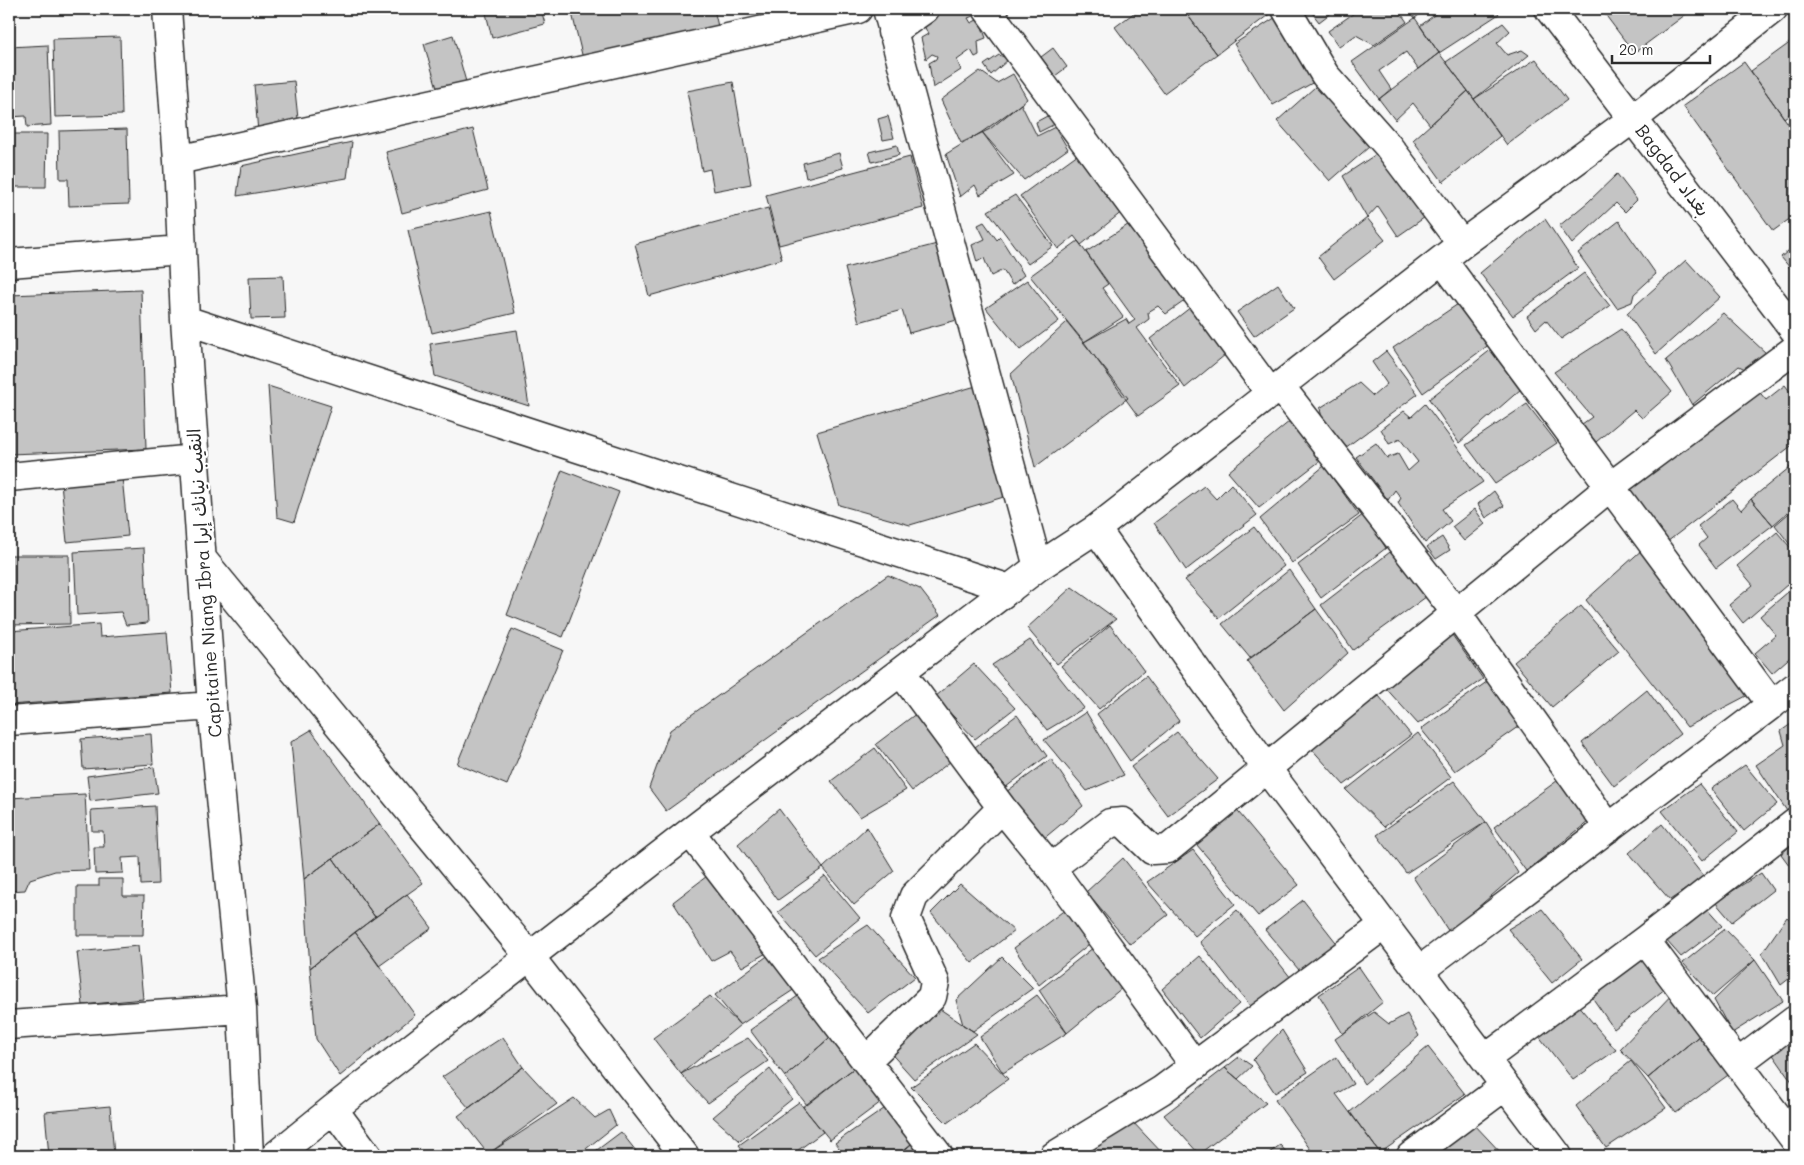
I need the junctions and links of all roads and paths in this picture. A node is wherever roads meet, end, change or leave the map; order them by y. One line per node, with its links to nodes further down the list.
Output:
1 (168, 9): 10 (street, Capitaine Niang Ibra النقيب نيانك إبرا)
2 (858, 9): 10 (street)
3 (925, 9): 8 (street)
4 (987, 9): 17 (street)
5 (1286, 9): 12 (street)
6 (1549, 9): 9 (street, Bagdad بغداد)
7 (1773, 9): 9 (street)
8 (889, 20): 23 (street)
9 (1634, 118): 12 (street); 15 (street, Bagdad بغداد)
10 (178, 160): 11 (street, Capitaine Niang Ibra النقيب نيانك إبرا)
11 (182, 250): 13 (street); 14 (street, Capitaine Niang Ibra النقيب نيانك إبرا)
12 (1453, 252): 17 (street); 20 (street)
13 (9, 263)
14 (184, 320): 18 (street, Capitaine Niang Ibra النقيب نيانك إبرا); 24 (street)
15 (1795, 331)
16 (1795, 349): 20 (street)
17 (1276, 390): 21 (street); 25 (street)
18 (194, 459): 19 (street); 22 (street, Capitaine Niang Ibra النقيب نيانك إبرا)
19 (9, 477)
20 (1611, 486): 25 (street); 28 (street)
21 (1096, 529): 23 (street); 31 (street)
22 (203, 560): 29 (street, Capitaine Niang Ibra النقيب نيانك إبرا); 39 (street)
23 (1038, 567): 24 (street)
24 (1010, 589): 26 (street)
25 (1457, 614): 31 (street); 34 (street)
26 (901, 672): 32 (street); 35 (street)
27 (1795, 687): 28 (street)
28 (1772, 705): 34 (street)
29 (212, 706): 30 (street); 41 (street, Capitaine Niang Ibra النقيب نيانك إبرا)
30 (9, 721)
31 (1267, 768): 36 (street); 37 (street)
32 (1002, 808): 36 (street); 45 (street)
33 (1795, 823): 38 (street)
34 (1609, 828): 40 (street)
35 (690, 832): 39 (street); 45 (street)
36 (1051, 868): 47 (street)
37 (1384, 925): 40 (street); 47 (street)
38 (1645, 940): 44 (street); 46 (street)
39 (530, 957): 49 (street); 54 (street)
40 (1418, 971): 44 (street)
41 (242, 1009): 43 (street); 51 (street, Capitaine Niang Ibra النقيب نيانك إبرا)
42 (1795, 1020): 46 (street)
43 (9, 1026)
44 (1485, 1059): 48 (street)
45 (866, 1061): 55 (street)
46 (1738, 1063): 50 (street)
47 (1195, 1066): 56 (street)
48 (1505, 1086): 57 (street); 58 (street)
49 (333, 1108): 52 (street); 53 (street)
50 (1795, 1140)
51 (250, 1156)
52 (275, 1156)
53 (368, 1156)
54 (685, 1156)
55 (939, 1156)
56 (1054, 1156)
57 (1411, 1156)
58 (1558, 1156)

